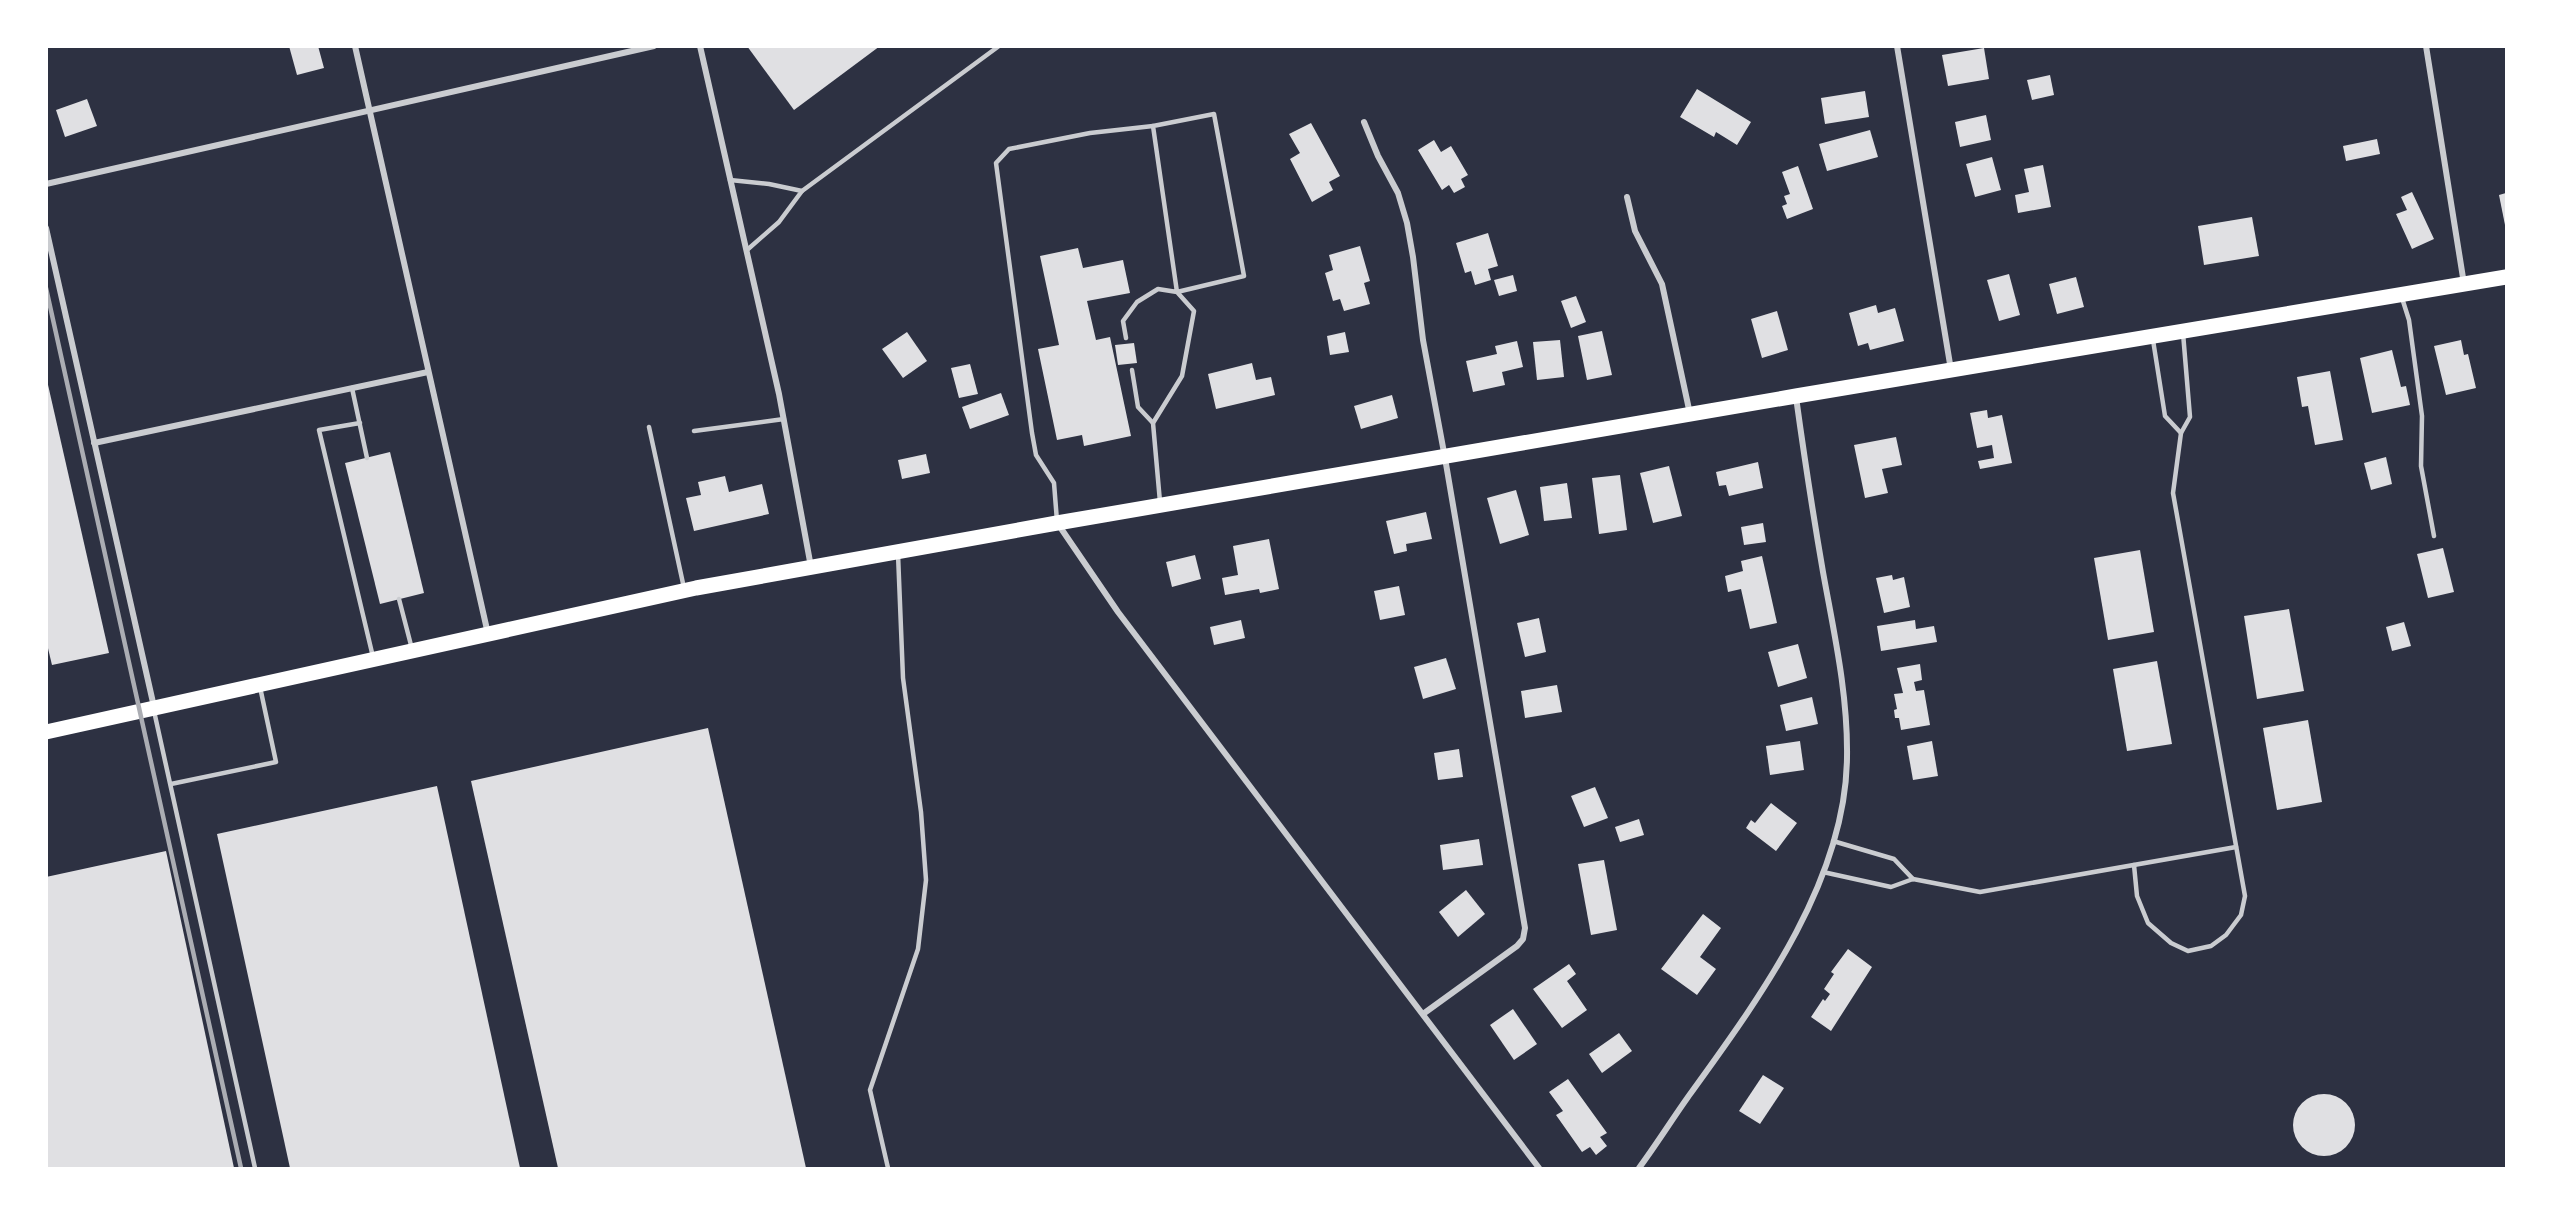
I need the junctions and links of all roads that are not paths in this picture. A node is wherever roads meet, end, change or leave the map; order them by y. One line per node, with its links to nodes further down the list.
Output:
1 (355, 46): 7 (street)
2 (654, 46): 7 (street)
3 (700, 46): 10 (street)
4 (999, 46): 12 (lane)
5 (1897, 46): 24 (street)
6 (2426, 46): 17 (street)
7 (369, 110): 11 (street); 25 (street)
8 (1364, 122): 37 (street)
9 (1153, 126): 18 (lane); 18 (lane); 39 (lane)
10 (730, 180): 12 (lane); 15 (street)
11 (46, 184)
12 (802, 191): 15 (lane)
13 (1627, 197): 28 (street)
14 (46, 228): 35 (street)
15 (747, 250): 29 (street)
16 (2506, 277): 17 (main road)
17 (2464, 285): 19 (main road)
18 (1177, 292): 22 (lane); 31 (lane)
19 (2401, 295): 20 (main road); 40 (lane)
20 (2183, 332): 21 (main road); 34 (lane)
21 (2153, 337): 24 (main road); 34 (lane)
22 (1126, 338)
23 (1132, 370): 31 (lane)
24 (1951, 370): 27 (main road)
25 (429, 372): 26 (street); 45 (street)
26 (352, 388): 30 (lane); 35 (street)
27 (1796, 396): 28 (main road); 52 (street)
28 (1690, 415): 37 (main road)
29 (784, 419): 33 (lane); 42 (street)
30 (360, 423): 36 (lane); 47 (lane)
31 (1153, 423): 38 (lane)
32 (649, 427): 43 (lane)
33 (693, 431)
34 (2181, 433): 53 (lane)
35 (94, 443): 49 (street)
36 (368, 458)
37 (1445, 458): 38 (main road); 57 (street)
38 (1160, 506): 39 (main road)
39 (1058, 523): 41 (main road); 57 (street)
40 (2434, 536)
41 (898, 551): 42 (main road); 59 (lane)
42 (811, 567): 43 (main road)
43 (685, 591): 45 (main road)
44 (399, 599): 46 (lane)
45 (488, 634): 46 (main road)
46 (412, 651): 47 (main road)
47 (374, 659): 48 (main road)
48 (260, 685): 49 (main road); 51 (lane)
49 (154, 708): 50 (main road); 51 (lane)
50 (46, 732)
51 (171, 784): 58 (lane)
52 (1833, 841): 55 (street); 56 (lane)
53 (2236, 847): 54 (lane); 54 (lane)
54 (2134, 865): 56 (lane)
55 (1823, 872): 56 (lane); 61 (street)
56 (1913, 879)
57 (1423, 1014): 60 (street)
58 (255, 1168)
59 (888, 1168)
60 (1539, 1168)
61 (1639, 1168)

